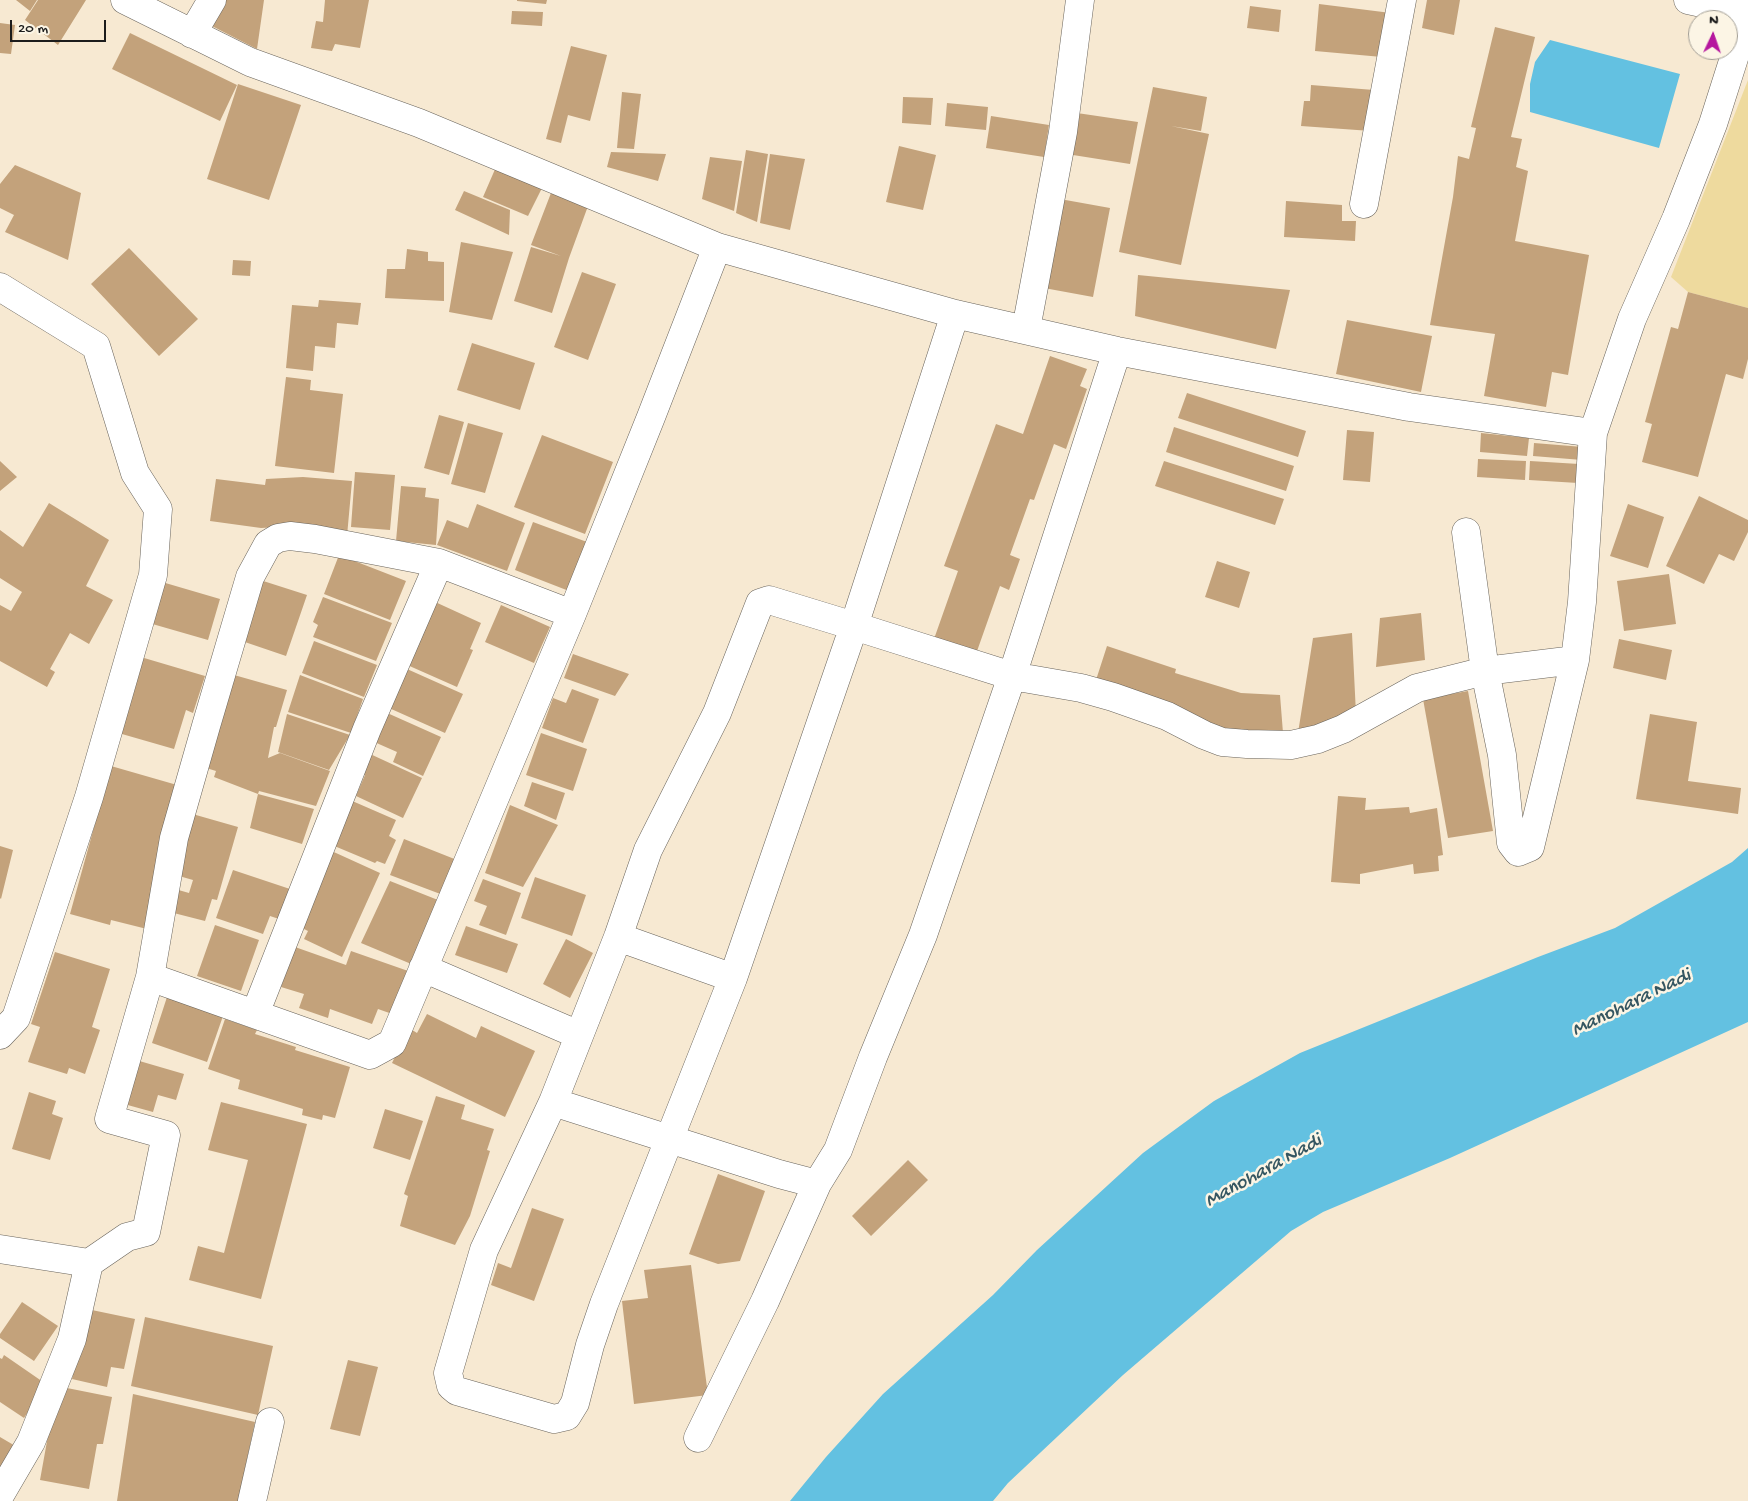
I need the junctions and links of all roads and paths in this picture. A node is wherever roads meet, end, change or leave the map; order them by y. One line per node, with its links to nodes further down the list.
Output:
1 (125, 0): 7 (street)
2 (212, 0): 7 (street)
3 (1080, 0): 12 (street)
4 (1402, 0): 8 (street)
5 (1688, 0): 6 (street)
6 (1748, 14): 14 (street)
7 (192, 34): 9 (street)
8 (1364, 204)
9 (716, 247): 11 (street); 17 (street)
10 (0, 287): 27 (street)
11 (955, 314): 12 (street); 18 (street)
12 (1026, 329): 13 (street)
13 (1117, 351): 14 (street); 21 (street)
14 (1592, 433): 19 (street)
15 (1466, 532): 20 (street)
16 (439, 564): 17 (street); 24 (street); 26 (street)
17 (572, 614): 23 (street)
18 (854, 626): 21 (street); 22 (street); 25 (street)
19 (1575, 660): 20 (street); 20 (street)
20 (1484, 671): 21 (street)
21 (1012, 676): 31 (street)
22 (618, 937): 25 (street); 28 (street)
23 (423, 968): 26 (street); 28 (street)
24 (150, 977): 26 (street); 33 (street)
25 (733, 978): 30 (street)
26 (254, 1014)
27 (0, 1035)
28 (579, 1035): 29 (street)
29 (553, 1102): 30 (street); 30 (street)
30 (670, 1140): 31 (street)
31 (817, 1184): 35 (street)
32 (0, 1249): 33 (street)
33 (89, 1263): 36 (street)
34 (270, 1422): 37 (street)
35 (698, 1438)
36 (0, 1495)
37 (252, 1501)

